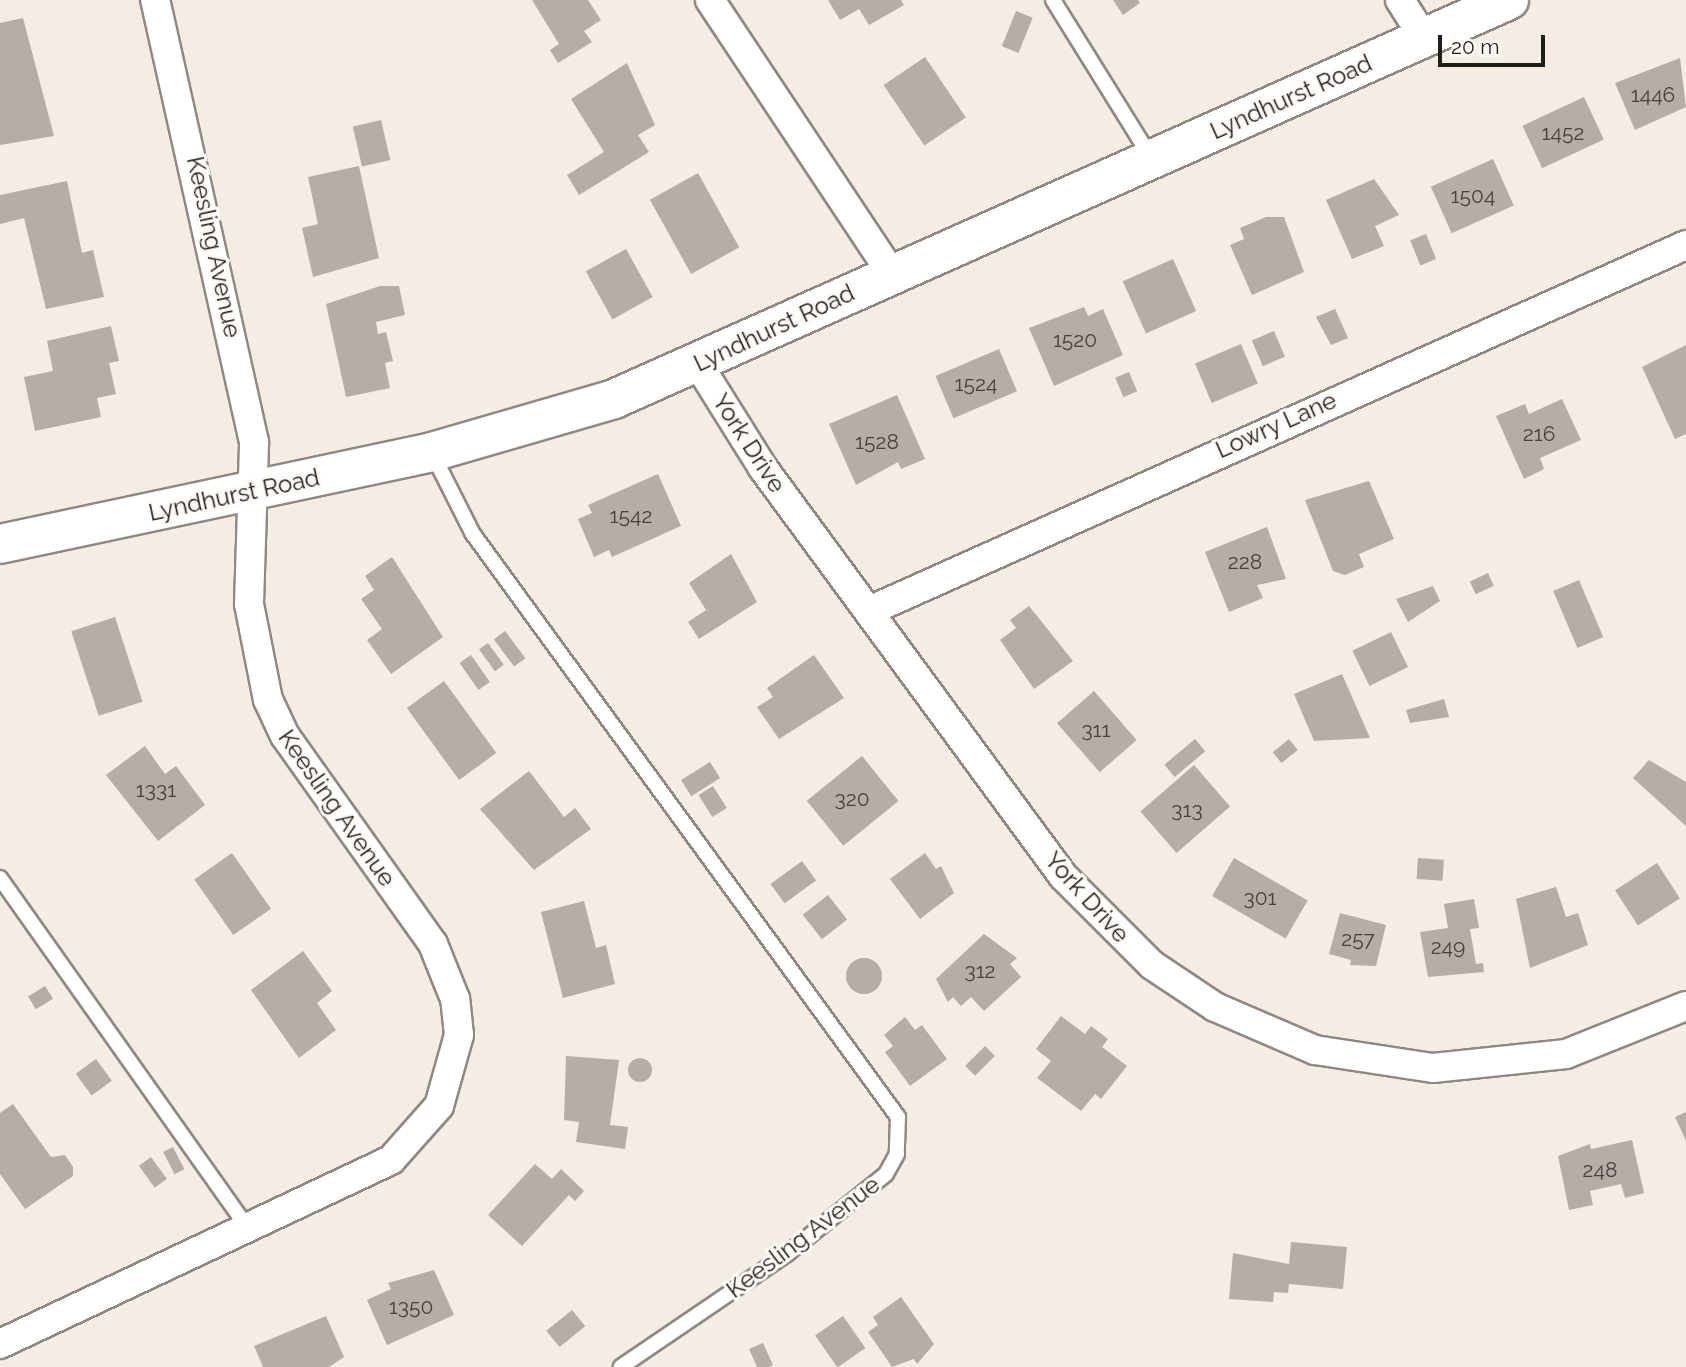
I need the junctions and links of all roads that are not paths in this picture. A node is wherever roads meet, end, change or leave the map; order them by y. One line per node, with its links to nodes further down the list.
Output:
1 (155, 0): 12 (street, Keesling Avenue)
2 (710, 0): 9 (street)
3 (1053, 0): 7 (lane)
4 (1400, 0): 6 (street)
5 (1509, 0): 6 (main road, Lyndhurst Road)
6 (1424, 38): 7 (main road, Lyndhurst Road)
7 (1152, 159): 9 (main road, Lyndhurst Road)
8 (1686, 245): 14 (street, Lowry Lane)
9 (892, 274): 10 (main road, Lyndhurst Road)
10 (698, 364): 11 (main road, Lyndhurst Road); 14 (street, York Drive)
11 (432, 452): 12 (main road, Lyndhurst Road); 19 (lane, Keesling Avenue)
12 (250, 491): 13 (main road, Lyndhurst Road); 17 (street, Keesling Avenue)
13 (0, 544)
14 (869, 611): 16 (street, York Drive)
15 (0, 878): 17 (lane)
16 (1686, 1006)
17 (249, 1230): 18 (street, Keesling Avenue)
18 (0, 1344)
19 (621, 1367)

